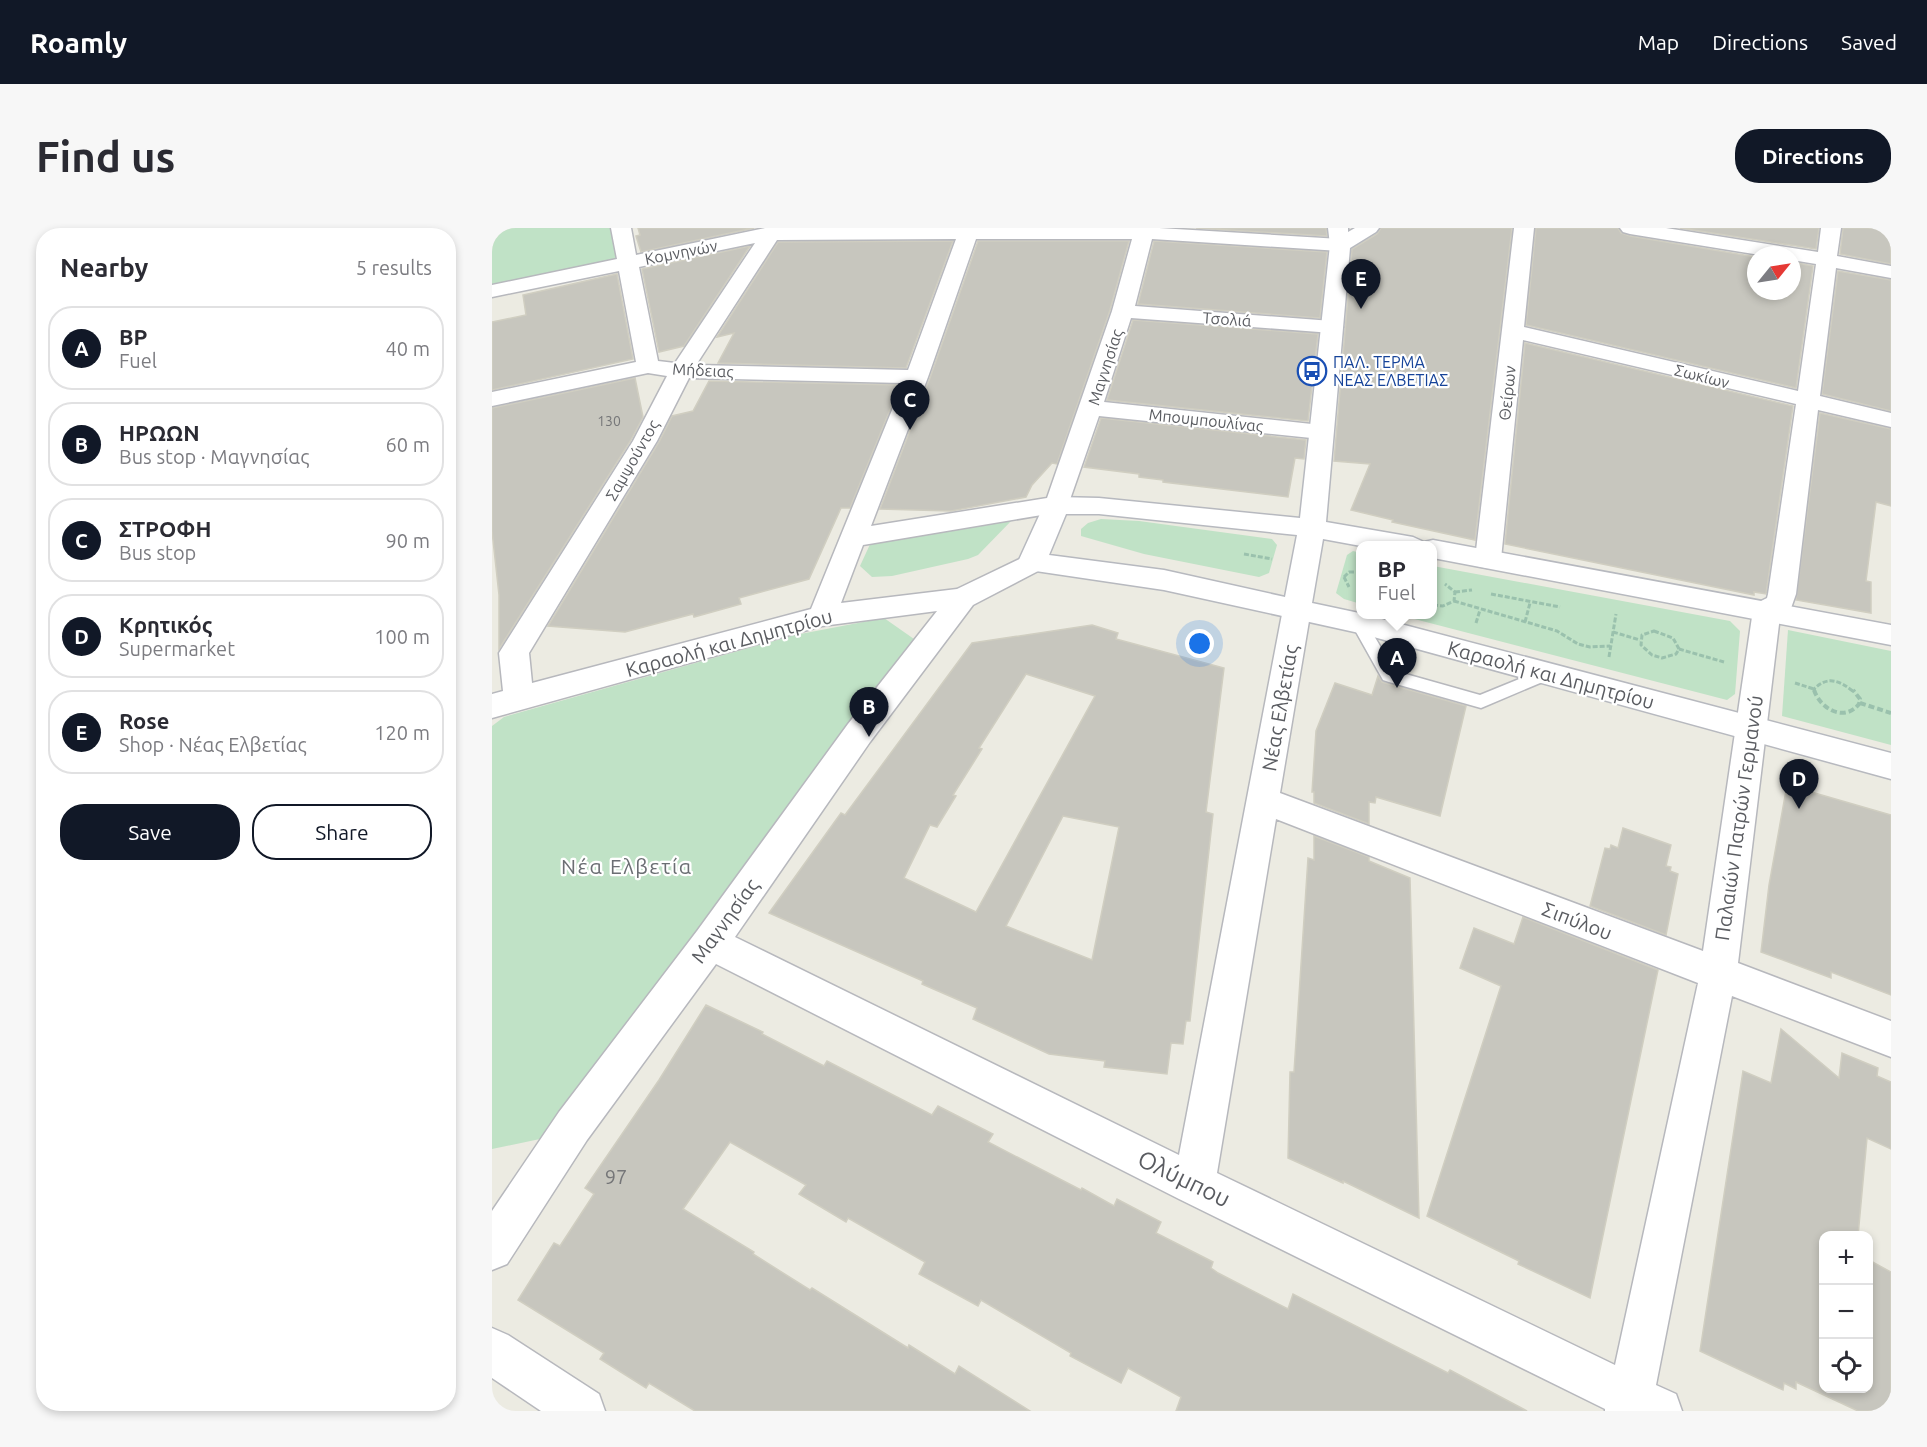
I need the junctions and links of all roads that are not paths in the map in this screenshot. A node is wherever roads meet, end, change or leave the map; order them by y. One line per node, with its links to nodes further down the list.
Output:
1 (621, 228): 11 (street)
2 (1369, 228): 9 (street)
3 (1524, 228): 16 (street, Θείρων)
4 (1630, 228): 10 (street)
5 (1831, 228): 10 (street, Παλαιών Πατρών Γερμανού)
6 (772, 230): 8 (street, Κομνηνών); 11 (street, Κομνηνών); 18 (street, Σαμψούντος)
7 (1145, 231): 8 (street, Κομνηνών); 9 (street, Κομνηνών); 14 (street, Μαγνησίας)
8 (969, 232): 19 (street)
9 (1339, 237): 15 (street, Νέας Ελβετίας)
10 (1828, 260): 12 (street); 21 (street, Παλαιών Πατρών Γερμανού)
11 (628, 262): 13 (street, Κομνηνών); 17 (street)
12 (1891, 272)
13 (492, 291)
14 (1123, 311): 15 (street, Τσολιά); 22 (street, Μαγνησίας)
15 (1332, 327): 24 (street, Νέας Ελβετίας)
16 (1514, 331): 21 (street, Σωκίων); 30 (street, Θείρων)
17 (648, 366): 18 (street, Μήδειας); 20 (street, Μήδειας)
18 (681, 371): 19 (street, Μήδειας); 39 (street, Σαμψούντος)
19 (917, 377): 27 (street)
20 (492, 399)
21 (1808, 402): 23 (street, Σωκίων); 34 (street, Παλαιών Πατρών Γερμανού)
22 (1092, 408): 24 (street, Μπουμπουλίνας); 25 (street, Μαγνησίας)
23 (1891, 420)
24 (1321, 432): 26 (street, Νέας Ελβετίας)
25 (1057, 505): 26 (street); 27 (street); 31 (street)
26 (1312, 528): 28 (street); 33 (street, Νέας Ελβετίας)
27 (853, 538): 35 (street)
28 (1385, 541)
29 (1437, 550): 30 (street)
30 (1488, 559): 34 (street)
31 (1032, 562): 32 (street, Καραολή και Δημητρίου); 33 (street, Καραολή και Δημητρίου)
32 (963, 598): 35 (street, Καραολή και Δημητρίου); 43 (street, Μαγνησίας)
33 (1297, 609): 36 (street, Καραολή και Δημητρίου); 42 (street, Νέας Ελβετίας)
34 (1767, 610): 37 (street); 40 (street, Παλαιών Πατρών Γερμανού)
35 (822, 616): 39 (street, Καραολή και Δημητρίου)
36 (1359, 623): 38 (street, Καραολή και Δημητρίου); 38 (lane)
37 (1891, 635)
38 (1546, 675): 40 (street, Καραολή και Δημητρίου)
39 (506, 703)
40 (1751, 729): 41 (street, Καραολή και Δημητρίου); 44 (street, Παλαιών Πατρών Γερμανού)
41 (1891, 766)
42 (1263, 800): 44 (street, Σιπύλου); 46 (street, Νέας Ελβετίας)
43 (710, 943): 46 (street, Ολύμπου); 47 (street, Μαγνησίας)
44 (1718, 975): 45 (street, Σιπύλου); 49 (street, Παλαιών Πατρών Γερμανού)
45 (1891, 1039)
46 (1194, 1184): 49 (street, Ολύμπου)
47 (492, 1249)
48 (492, 1351): 50 (street)
49 (1639, 1406)
50 (582, 1411)

